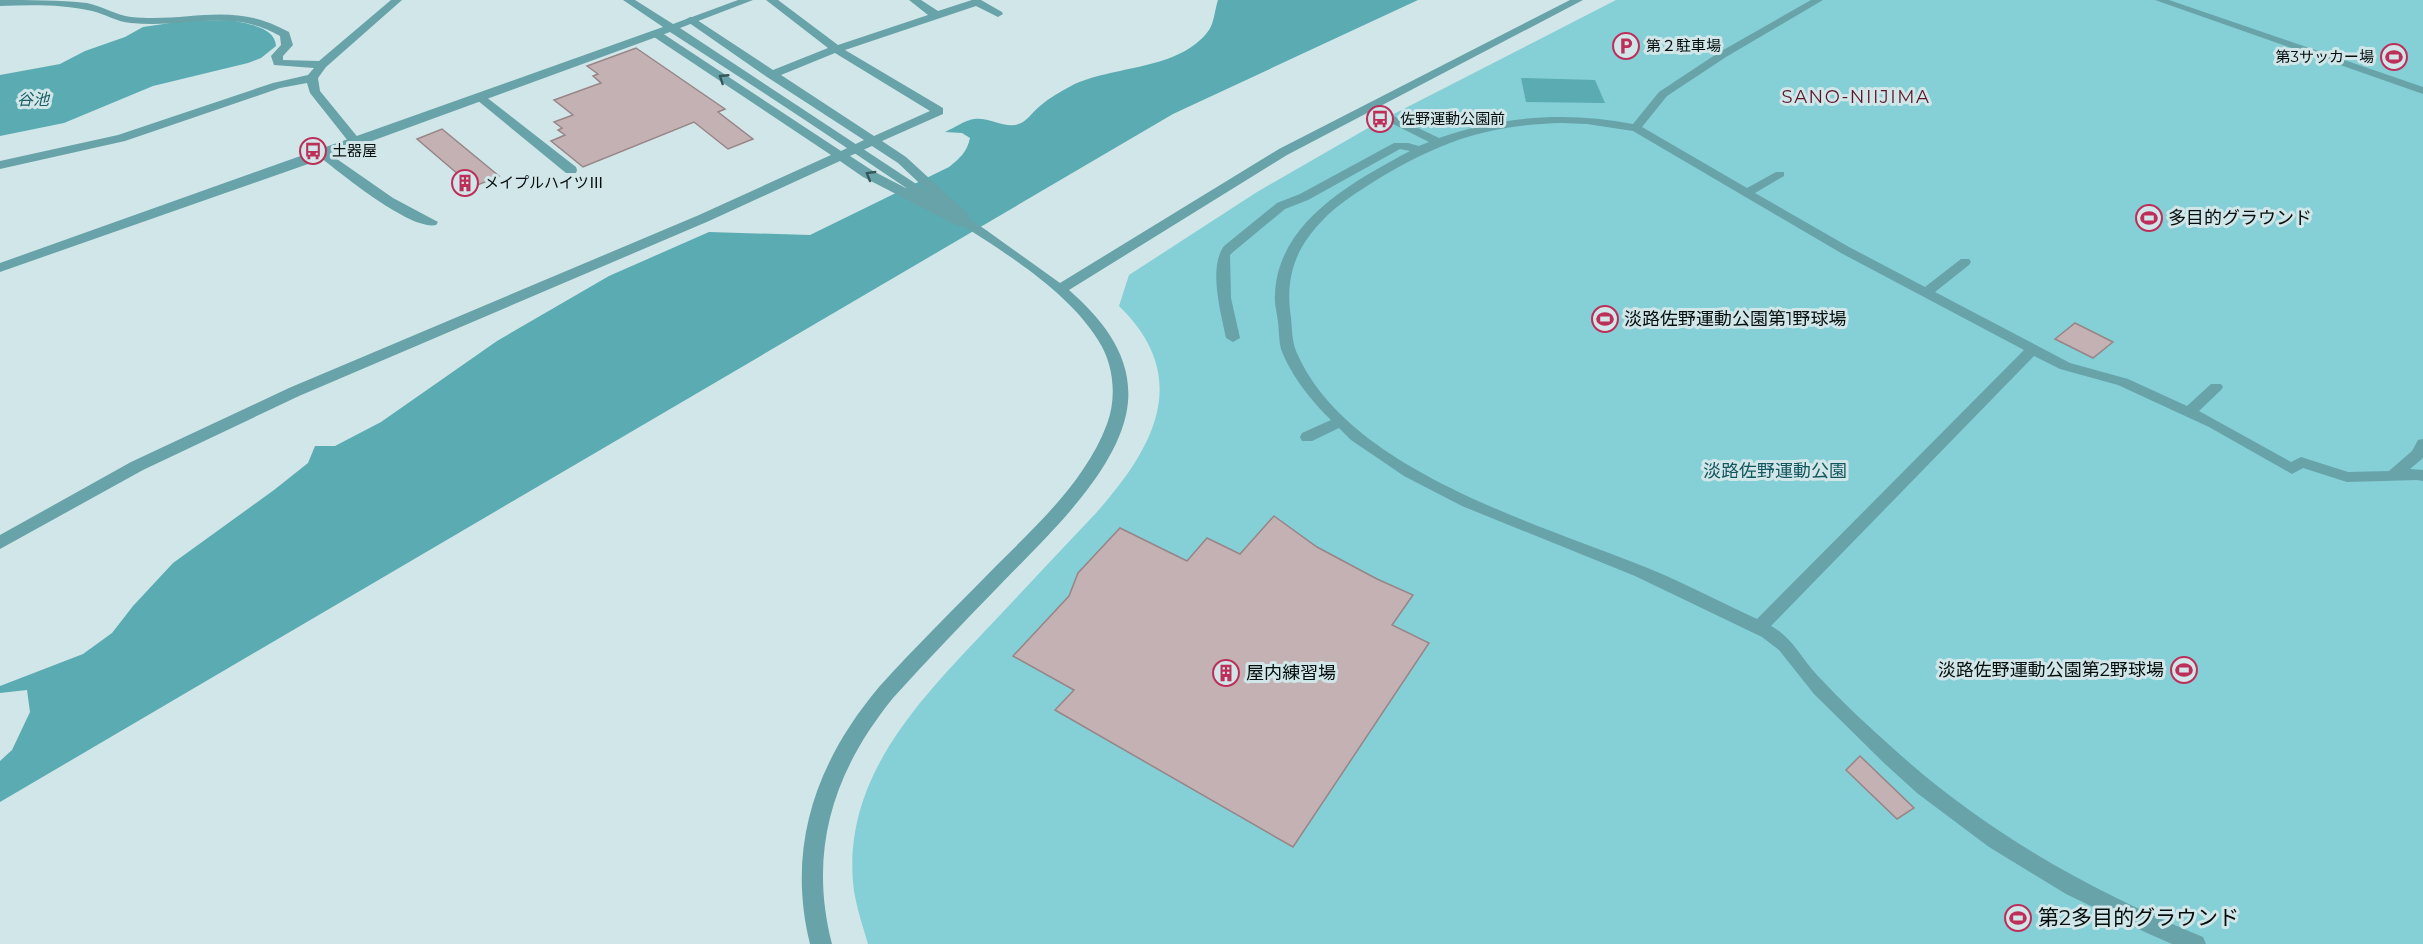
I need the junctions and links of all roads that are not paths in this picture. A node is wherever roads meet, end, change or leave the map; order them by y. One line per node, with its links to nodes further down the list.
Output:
1 (108, 0): 12 (street)
2 (397, 0): 18 (street)
3 (628, 0): 34 (street)
4 (748, 0): 15 (street)
5 (771, 0): 17 (street)
6 (914, 0): 14 (street)
7 (1578, 0): 37 (street)
8 (1818, 0): 24 (street)
9 (2160, 0): 21 (street)
10 (977, 1): 13 (street); 14 (street)
11 (0, 3): 12 (street)
12 (101, 10): 18 (street)
13 (998, 14)
14 (936, 15): 17 (street)
15 (690, 20): 16 (street); 19 (street)
16 (655, 33): 22 (street); 34 (street, one-way to 16)
17 (836, 48): 19 (street); 48 (street)
18 (322, 65): 20 (street)
19 (771, 75): 34 (street)
20 (312, 78): 25 (street); 29 (street)
21 (2423, 91)
22 (481, 97): 25 (street); 30 (street)
23 (1383, 115): 26 (street)
24 (1636, 128): 26 (street); 32 (street)
25 (356, 142): 28 (street)
26 (1437, 142): 27 (street)
27 (1421, 151): 39 (street); 43 (street)
28 (324, 154): 33 (street); 36 (street)
29 (0, 165)
30 (571, 170)
31 (1780, 174): 32 (street)
32 (1748, 192): 38 (street)
33 (431, 222)
34 (978, 231): 37 (street)
35 (1965, 262): 38 (street)
36 (0, 268)
37 (1059, 290): 50 (street)
38 (1925, 293): 40 (street)
39 (1233, 338)
40 (2033, 349): 42 (street); 49 (street)
41 (2216, 387): 42 (street)
42 (2189, 412): 46 (street)
43 (1340, 422): 44 (street); 49 (street)
44 (1307, 437)
45 (2423, 444): 46 (street)
46 (2395, 474): 47 (street)
47 (2423, 476)
48 (0, 543)
49 (1758, 628): 51 (street)
50 (821, 944)
51 (2196, 944)

